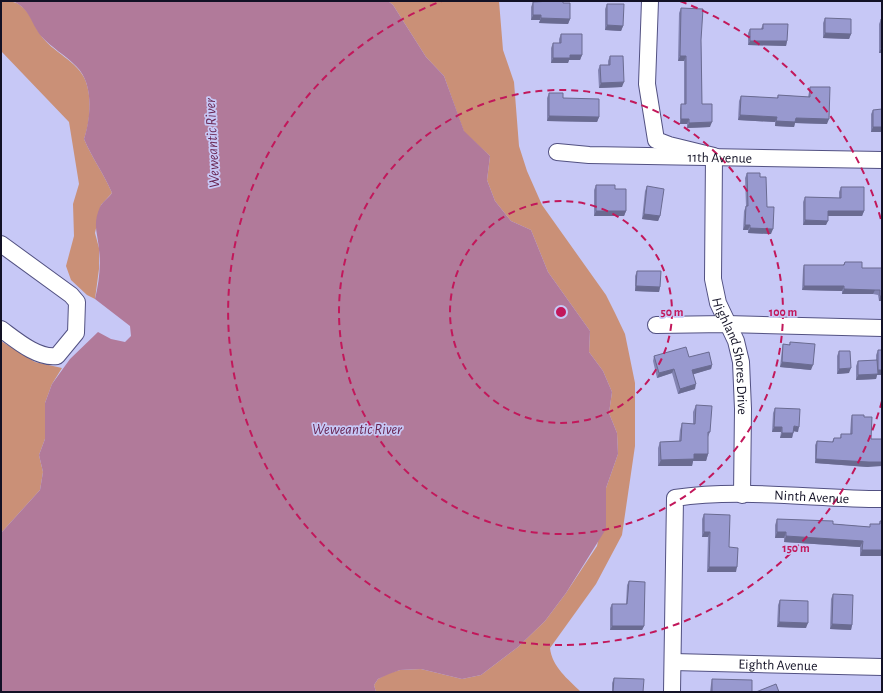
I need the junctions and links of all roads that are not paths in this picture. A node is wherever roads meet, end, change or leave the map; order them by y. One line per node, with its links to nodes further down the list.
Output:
1 (650, 1): 3 (street)
2 (557, 152): 3 (street, 11th Avenue)
3 (714, 156): 4 (street, 11th Avenue); 6 (street, Highland Shores Drive)
4 (882, 160)
5 (1, 244): 9 (street)
6 (726, 324): 7 (street); 8 (street); 10 (street, Highland Shores Drive)
7 (656, 325)
8 (882, 328)
9 (1, 329)
10 (742, 496): 11 (street, Ninth Avenue); 12 (street)
11 (882, 499)
12 (674, 662): 13 (street, Eighth Avenue); 14 (street)
13 (882, 667)
14 (672, 692)

